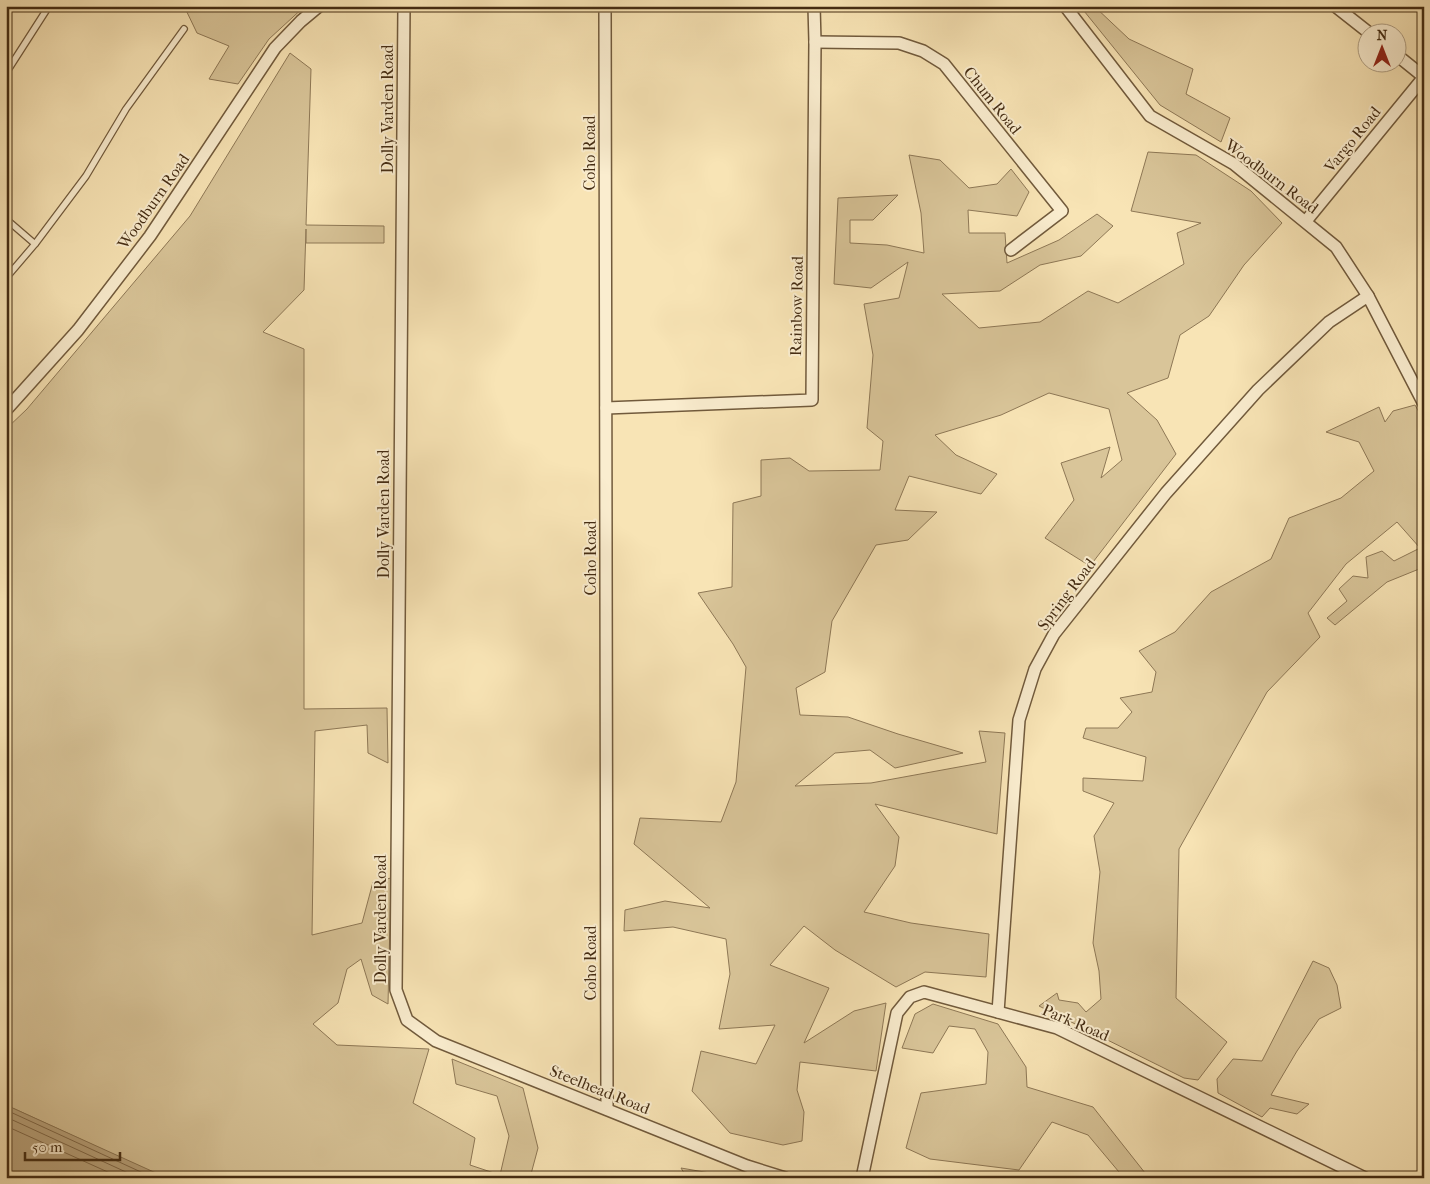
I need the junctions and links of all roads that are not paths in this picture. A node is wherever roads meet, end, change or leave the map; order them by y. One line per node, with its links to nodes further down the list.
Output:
1 (50, 6): 12 (lane)
2 (319, 6): 23 (street, Woodburn Road)
3 (404, 6): 25 (street, Dolly Varden Road)
4 (605, 6): 22 (street, Coho Road)
5 (814, 6): 10 (street, Rainbow Road)
6 (1065, 6): 15 (street, Woodburn Road)
7 (1335, 6): 8 (street)
8 (1358, 24)
9 (184, 28): 16 (lane)
10 (815, 42): 17 (street, Chum Road); 22 (street, Rainbow Road)
11 (1408, 64): 13 (street)
12 (6, 73)
13 (1424, 77): 15 (street, Vargo Road)
14 (6, 219): 16 (lane)
15 (1306, 221): 19 (street, Woodburn Road)
16 (35, 244): 18 (lane)
17 (1011, 250)
18 (6, 278)
19 (1368, 296): 20 (street, Woodburn Road); 24 (street, Spring Road)
20 (1421, 390): 21 (street, Woodburn Road)
21 (1424, 404)
22 (606, 408): 26 (street, Coho Road)
23 (6, 410)
24 (998, 1012): 28 (street, Park Road); 29 (street, Park Road)
25 (407, 1020): 26 (street, Steelhead Road)
26 (607, 1109): 27 (street, Steelhead Road)
27 (785, 1178)
28 (862, 1178)
29 (1365, 1178)

